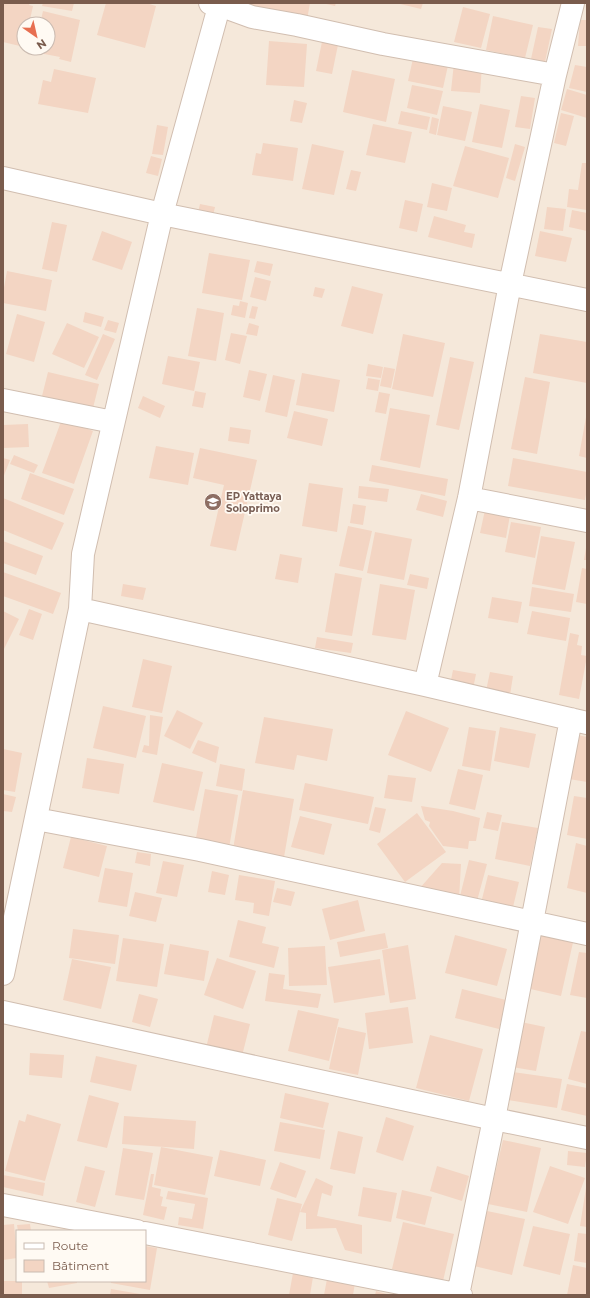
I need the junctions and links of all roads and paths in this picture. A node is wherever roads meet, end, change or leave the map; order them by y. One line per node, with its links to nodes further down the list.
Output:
1 (573, 3): 3 (street)
2 (216, 4): 3 (street); 5 (street)
3 (555, 75): 6 (street)
4 (3, 178): 5 (street)
5 (162, 214): 6 (street); 9 (street)
6 (510, 284): 7 (street); 10 (street)
7 (587, 300)
8 (3, 400): 9 (street)
9 (113, 422): 12 (street)
10 (469, 498): 11 (street); 13 (street)
11 (587, 521)
12 (80, 609): 13 (street); 15 (street)
13 (424, 685): 14 (street)
14 (579, 721): 16 (street)
15 (36, 819): 16 (street); 18 (street)
16 (532, 922): 17 (street); 20 (street)
17 (587, 934)
18 (3, 974)
19 (3, 1012): 20 (street)
20 (494, 1119): 21 (street); 25 (street)
21 (587, 1138)
22 (3, 1204): 23 (street)
23 (132, 1230)
24 (146, 1232): 25 (street)
25 (459, 1295)

